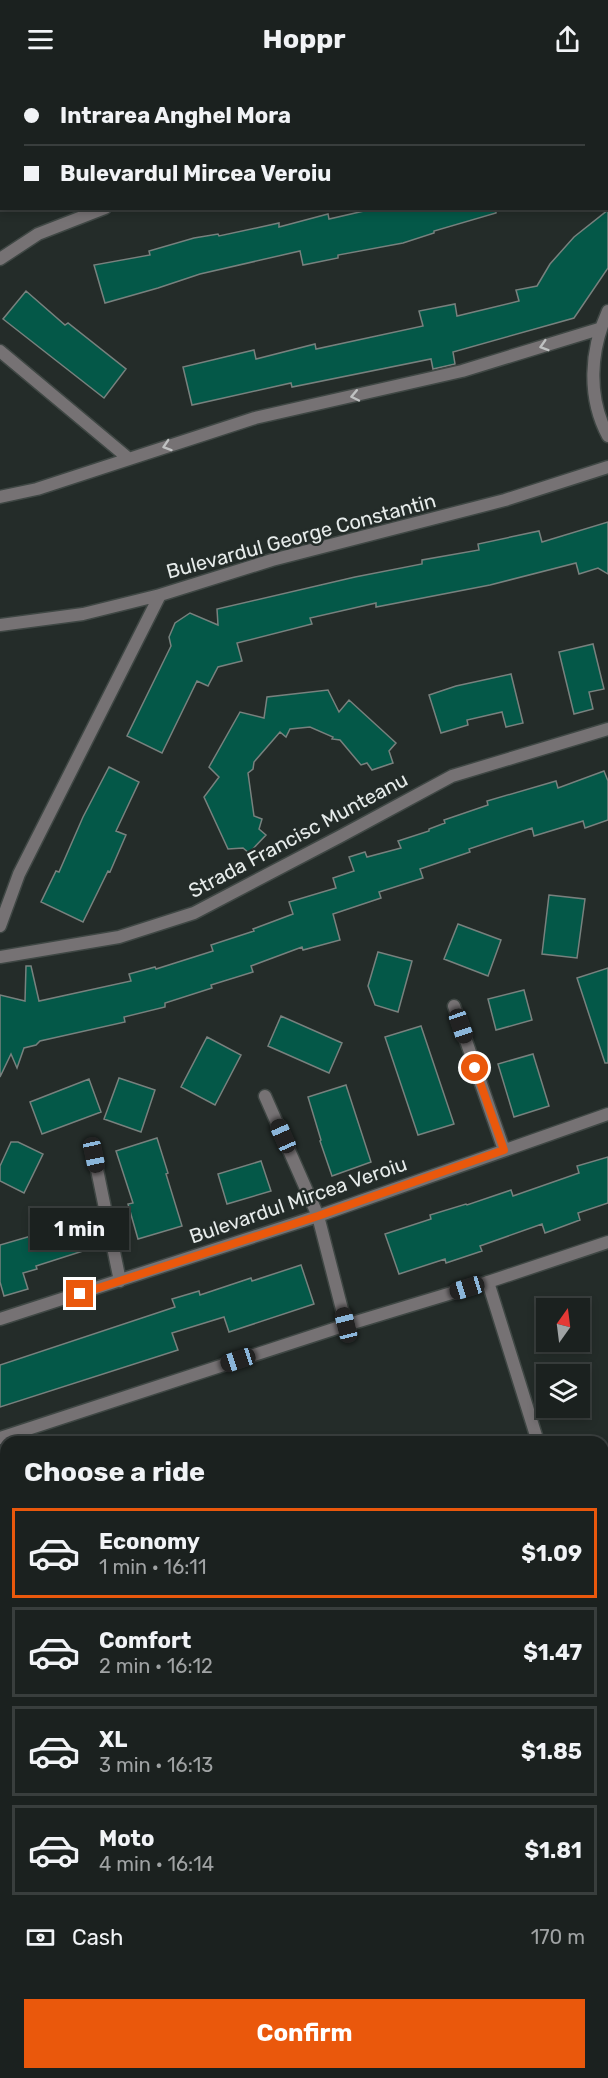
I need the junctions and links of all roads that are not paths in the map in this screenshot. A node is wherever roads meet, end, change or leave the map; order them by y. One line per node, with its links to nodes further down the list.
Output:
1 (100, 210): 2 (street)
2 (0, 259)
3 (608, 310): 4 (street)
4 (600, 329): 6 (street); 7 (street, one-way to 7)
5 (0, 351): 7 (street)
6 (608, 436)
7 (128, 458): 9 (street)
8 (608, 467): 10 (street, Bulevardul George Constantin)
9 (0, 498)
10 (160, 595): 11 (street, Bulevardul George Constantin); 13 (street)
11 (0, 625)
12 (608, 729): 14 (street, Strada Francisc Munteanu)
13 (0, 926)
14 (0, 957)
15 (454, 1006): 18 (street)
16 (265, 1096): 20 (street)
17 (608, 1114): 18 (street, Bulevardul Mircea Veroiu)
18 (504, 1150): 20 (street, Bulevardul Mircea Veroiu)
19 (94, 1155): 22 (street)
20 (318, 1216): 22 (street, Bulevardul Mircea Veroiu); 25 (street)
21 (608, 1242): 23 (street)
22 (120, 1281): 24 (street, Bulevardul Mircea Veroiu)
23 (488, 1282): 25 (street); 27 (street)
24 (0, 1319)
25 (346, 1325): 26 (street)
26 (6, 1436)
27 (536, 1436)

